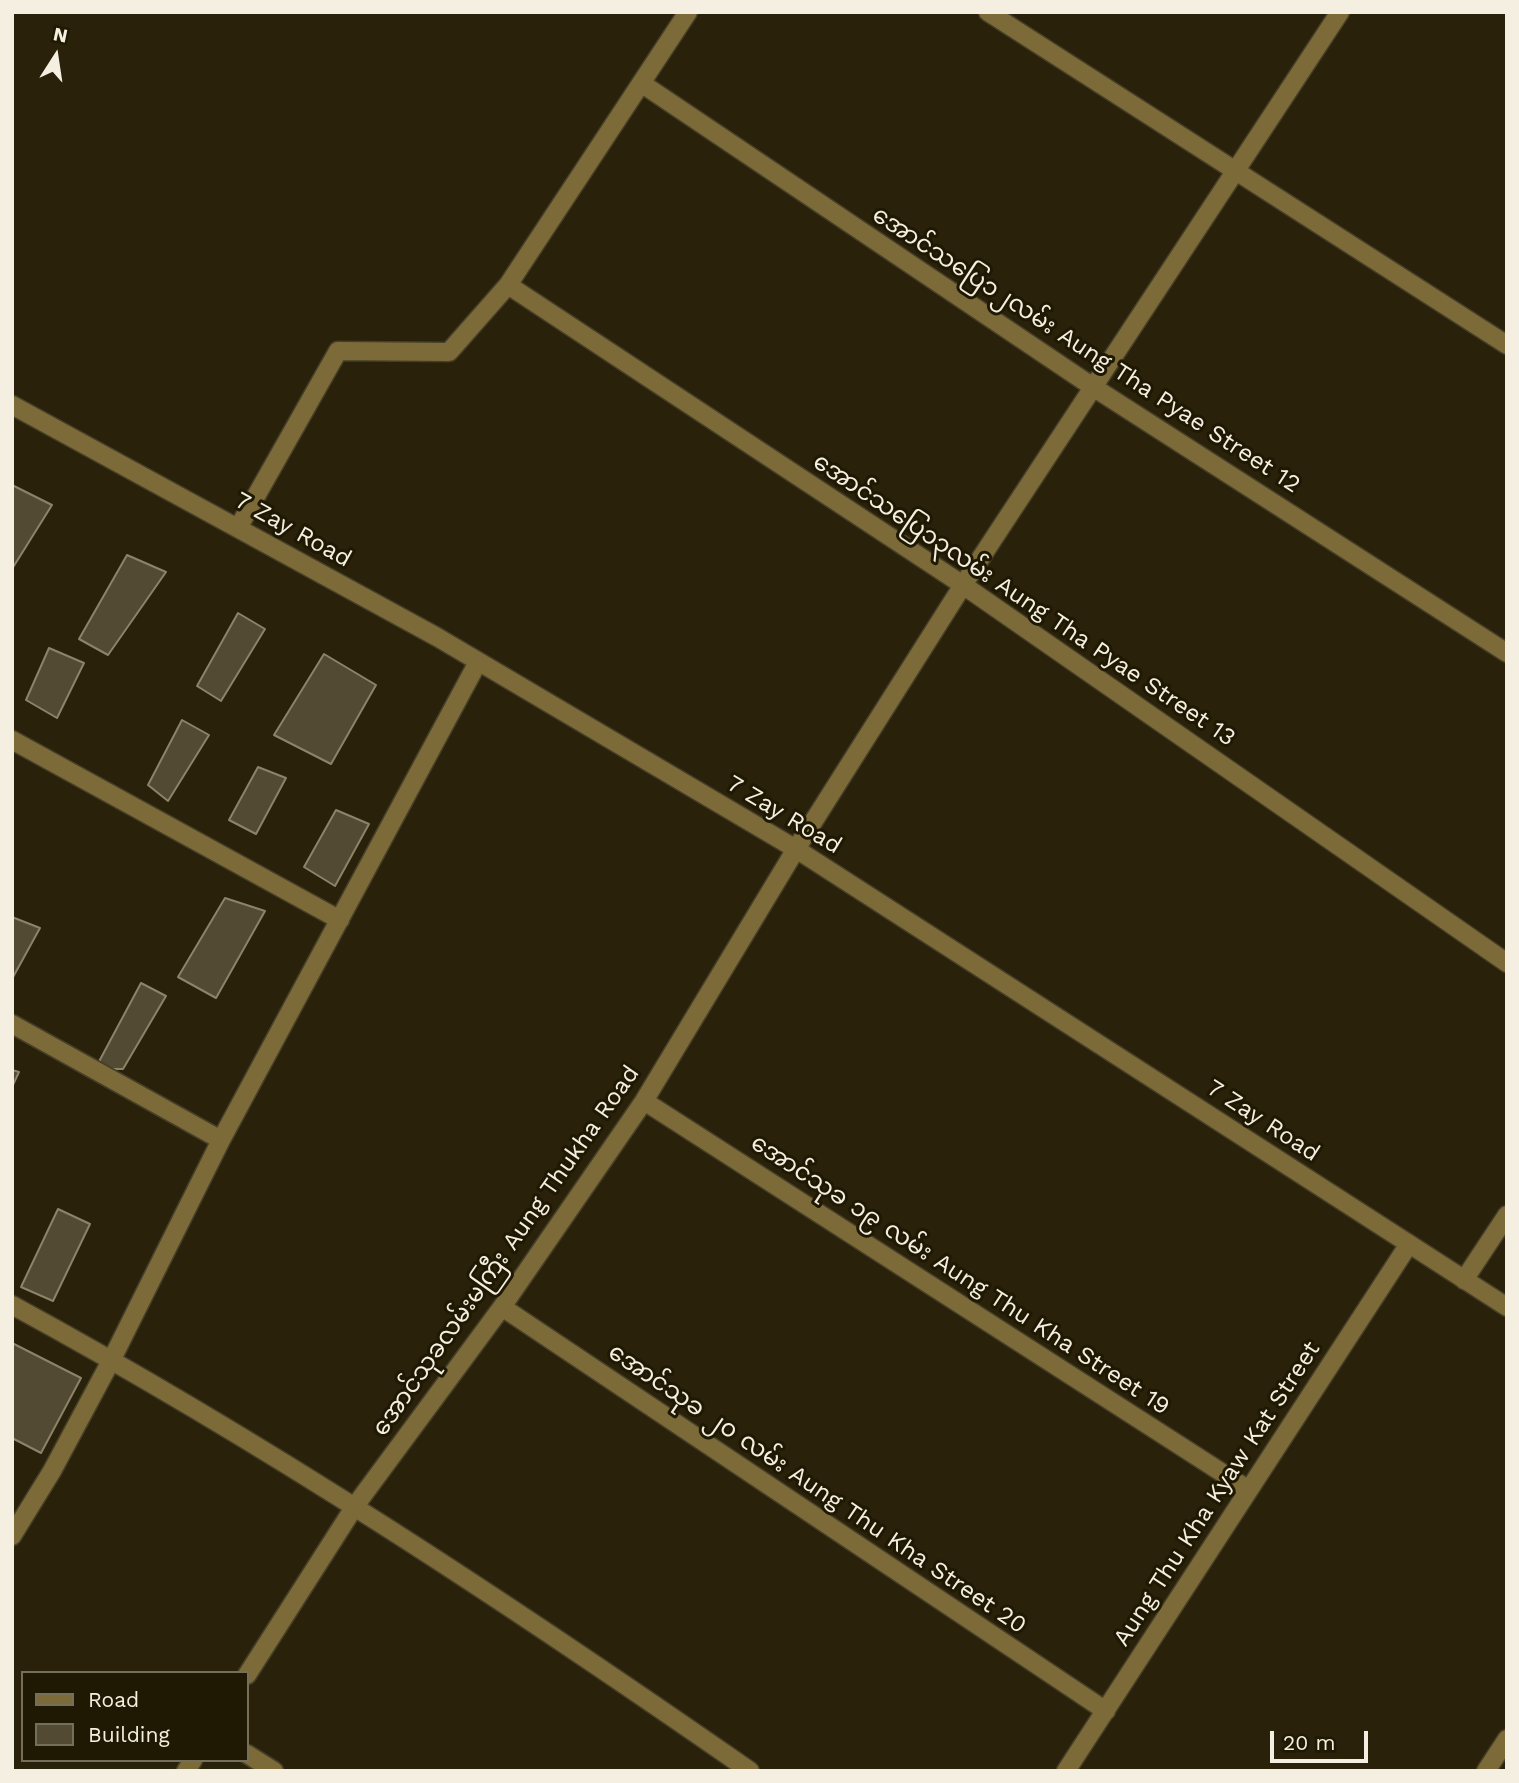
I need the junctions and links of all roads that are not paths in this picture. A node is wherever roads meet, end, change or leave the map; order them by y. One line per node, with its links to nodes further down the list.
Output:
1 (688, 12): 4 (street)
2 (988, 12): 5 (street)
3 (1340, 12): 5 (street, အောင်သုခလမ်းမကြီး Aung Thukha Road)
4 (642, 83): 6 (street); 8 (street, အောင်သပြေ၁၂လမ်း Aung Tha Pyae Street 12)
5 (1236, 171): 7 (street); 8 (street, အောင်သုခလမ်းမကြီး Aung Thukha Road)
6 (508, 285): 10 (street); 11 (street, အောင်သပြေ၁၃လမ်း Aung Tha Pyae Street 13)
7 (1507, 345)
8 (1093, 387): 11 (street, အောင်သုခလမ်းမကြီး Aung Thukha Road); 12 (street, အောင်သပြေ၁၂လမ်း Aung Tha Pyae Street 12)
9 (12, 405): 10 (street, 7 Zay Road)
10 (238, 528): 13 (street, 7 Zay Road)
11 (963, 585): 15 (street, အောင်သုခလမ်းမကြီး Aung Thukha Road); 17 (street, အောင်သပြေ၁၃လမ်း Aung Tha Pyae Street 13)
12 (1507, 653)
13 (478, 662): 15 (street, 7 Zay Road); 16 (street)
14 (12, 740): 16 (street)
15 (796, 849): 19 (street, အောင်သုခလမ်းမကြီး Aung Thukha Road); 22 (street, 7 Zay Road)
16 (340, 920): 20 (street)
17 (1507, 962)
18 (12, 1024): 20 (street)
19 (644, 1101): 25 (street, အောင်သုခလမ်းမကြီး Aung Thukha Road); 28 (street, အောင်သုခ ၁၉ လမ်း Aung Thu Kha Street 19)
20 (221, 1140): 27 (street)
21 (1507, 1215): 23 (street)
22 (1409, 1244): 23 (street, 7 Zay Road); 28 (street, Aung Thu Kha Kyaw Kat Street)
23 (1464, 1280): 26 (street, 7 Zay Road)
24 (12, 1305): 27 (street)
25 (502, 1307): 29 (street, အောင်သုခလမ်းမကြီး Aung Thukha Road); 32 (street, အောင်သုခ ၂၀ လမ်း Aung Thu Kha Street 20)
26 (1507, 1307)
27 (111, 1359): 29 (street); 30 (street)
28 (1250, 1490): 32 (street, Aung Thu Kha Kyaw Kat Street)
29 (355, 1506): 31 (street, အောင်သုခလမ်းမကြီး Aung Thukha Road); 36 (street)
30 (12, 1536)
31 (248, 1673)
32 (1105, 1711): 37 (street, Aung Thu Kha Kyaw Kat Street)
33 (1507, 1739): 38 (street)
34 (248, 1755): 35 (street)
35 (274, 1771)
36 (750, 1771)
37 (1066, 1771)
38 (1486, 1771)

